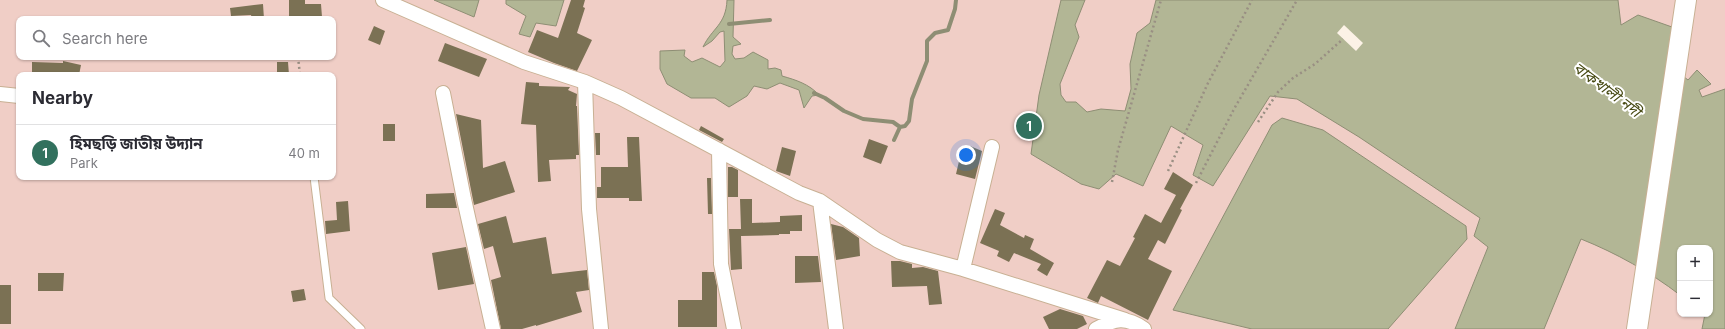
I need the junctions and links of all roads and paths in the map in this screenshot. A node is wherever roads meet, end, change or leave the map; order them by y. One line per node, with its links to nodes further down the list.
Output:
1 (383, 0): 9 (street)
2 (1160, 0): 18 (path)
3 (1252, 0): 16 (path)
4 (1297, 0): 19 (path)
5 (1686, 0): 30 (main road)
6 (1343, 38): 13 (path)
7 (298, 60): 8 (path)
8 (300, 72)
9 (586, 82): 15 (street); 25 (street)
10 (443, 93): 24 (street)
11 (0, 94): 12 (street)
12 (16, 96)
13 (1258, 122)
14 (992, 146): 21 (street)
15 (719, 150): 20 (street); 26 (street)
16 (1168, 171)
17 (314, 180): 23 (lane)
18 (1112, 182)
19 (1196, 183)
20 (820, 200): 21 (street); 27 (street)
21 (963, 269): 22 (street)
22 (1125, 320): 28 (street); 29 (street)
23 (360, 329)
24 (493, 329)
25 (601, 329)
26 (734, 329)
27 (836, 329)
28 (1096, 329)
29 (1144, 329)
30 (1637, 329)

